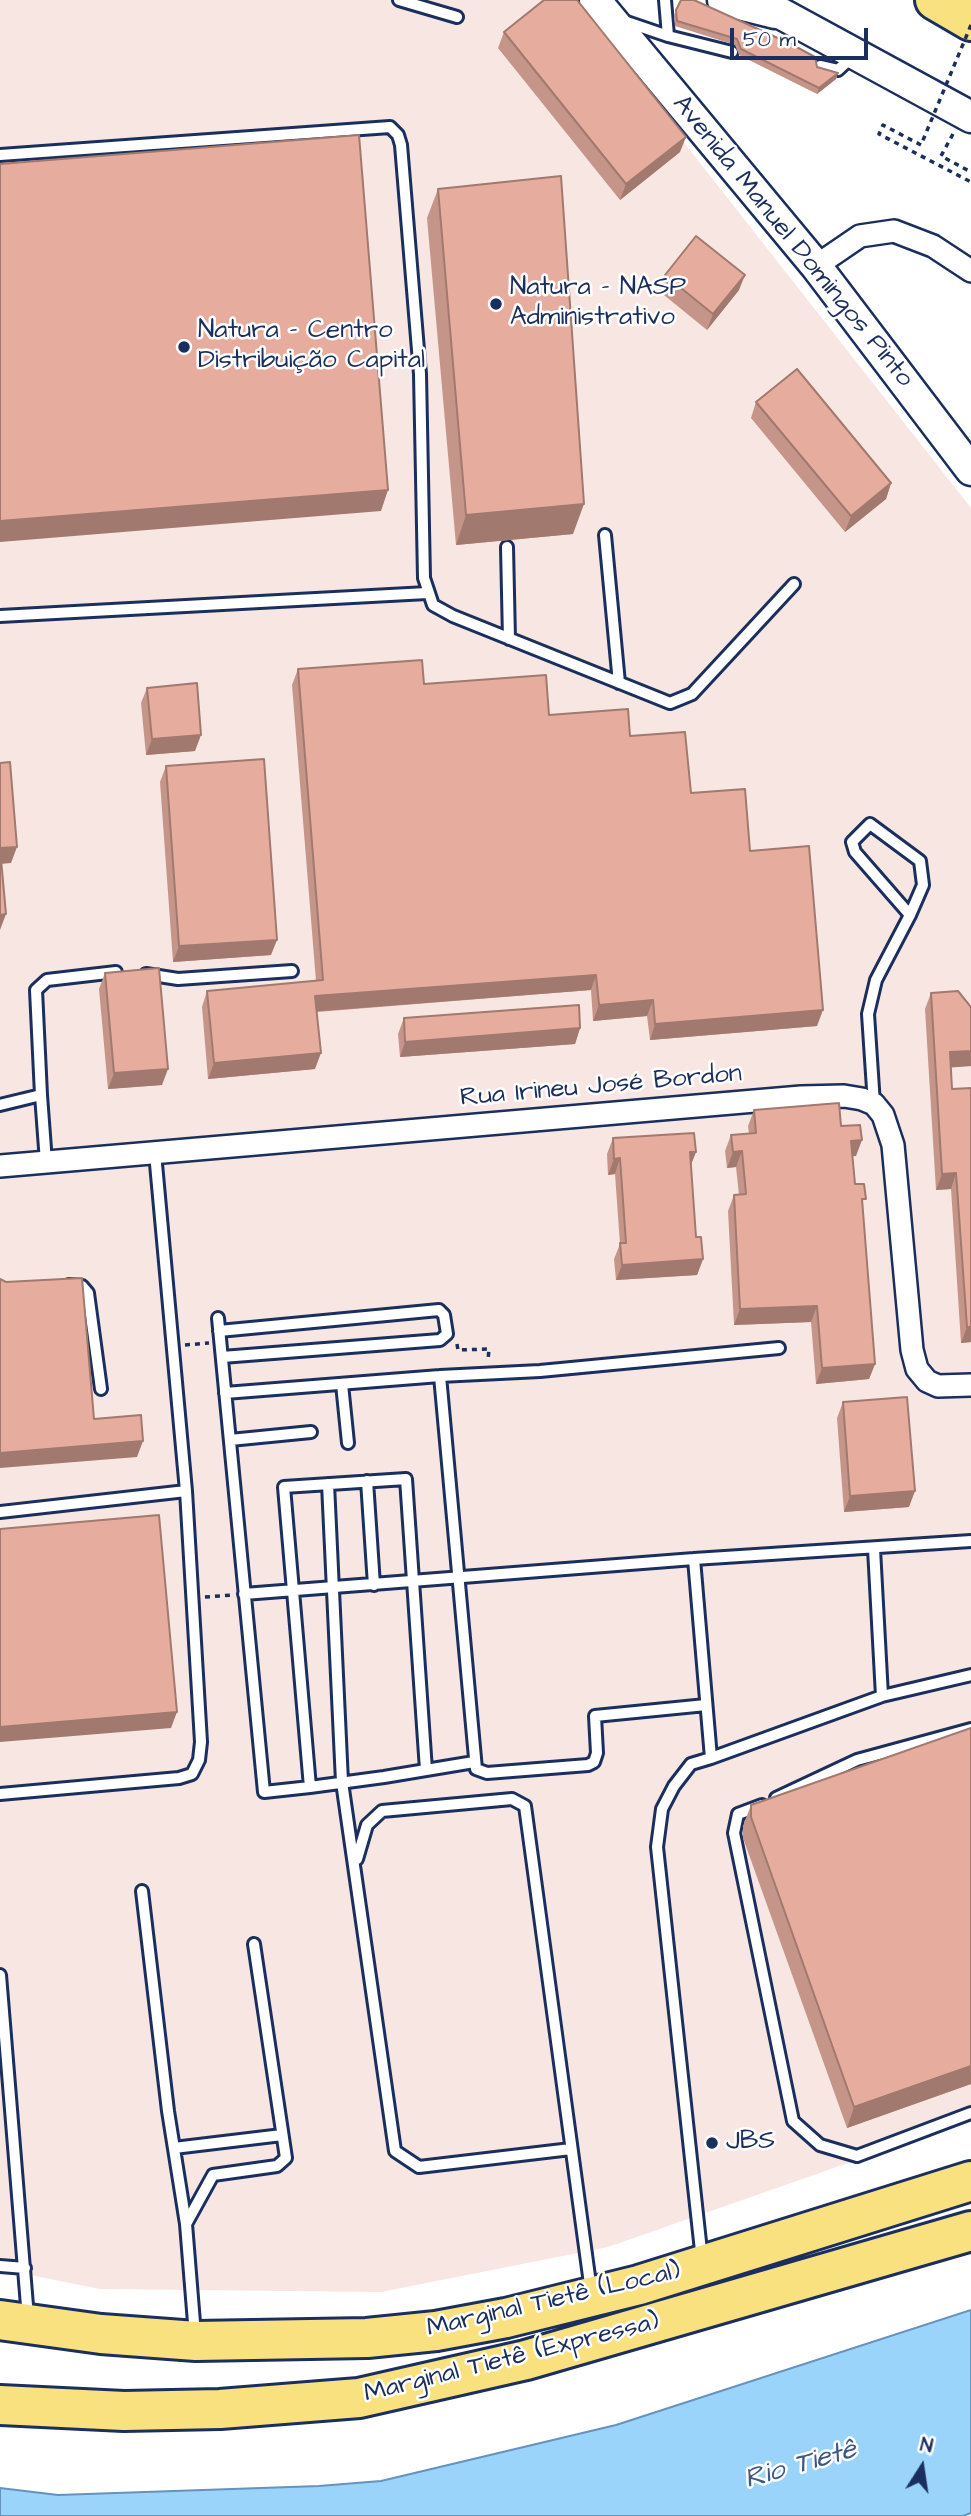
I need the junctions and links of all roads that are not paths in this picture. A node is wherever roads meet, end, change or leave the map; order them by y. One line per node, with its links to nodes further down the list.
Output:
1 (399, 0): 7 (lane)
2 (665, 0): 9 (lane)
3 (723, 0): 6 (street)
4 (935, 0): 8 (highway)
5 (605, 5): 9 (lane); 15 (street, Avenida Manuel Domingos Pinto)
6 (769, 7): 11 (street)
7 (457, 17)
8 (971, 23)
9 (668, 36): 10 (lane)
10 (732, 52)
11 (855, 55): 12 (lane); 13 (street)
12 (820, 66)
13 (971, 117)
14 (0, 155): 21 (lane)
15 (816, 266): 16 (street); 17 (street, Avenida Manuel Domingos Pinto)
16 (971, 271)
17 (971, 470)
18 (605, 535): 24 (lane)
19 (507, 547): 23 (lane)
20 (794, 584): 24 (lane)
21 (427, 593): 22 (lane); 23 (lane)
22 (0, 616)
23 (509, 639): 24 (lane)
24 (619, 683)
25 (910, 915): 25 (lane); 30 (lane)
26 (126, 971): 29 (lane)
27 (292, 971): 28 (lane)
28 (139, 973)
29 (41, 1095): 31 (lane); 33 (lane)
30 (874, 1104): 32 (street, Rua Irineu José Bordon); 42 (street)
31 (0, 1105)
32 (155, 1153): 33 (street, Rua Irineu José Bordon); 50 (lane)
33 (47, 1162): 34 (street, Rua Irineu José Bordon)
34 (0, 1166)
35 (58, 1285): 43 (lane)
36 (218, 1318): 37 (lane)
37 (220, 1336): 39 (lane); 39 (lane)
38 (779, 1348): 40 (lane)
39 (222, 1357): 44 (lane)
40 (440, 1376): 41 (lane); 55 (lane)
41 (342, 1384): 44 (lane); 47 (lane)
42 (971, 1385)
43 (101, 1389)
44 (225, 1393): 46 (lane)
45 (311, 1432): 46 (lane)
46 (230, 1440): 60 (lane)
47 (348, 1443)
48 (367, 1481): 49 (lane); 56 (lane); 57 (lane)
49 (328, 1484): 58 (lane); 59 (lane)
50 (186, 1491): 51 (lane); 70 (lane)
51 (0, 1512)
52 (971, 1541): 53 (lane)
53 (874, 1549): 54 (lane); 62 (lane)
54 (694, 1559): 55 (lane); 63 (lane)
55 (459, 1579): 56 (lane); 66 (lane)
56 (411, 1581): 57 (lane); 67 (lane)
57 (374, 1585): 58 (lane)
58 (332, 1588): 59 (lane); 68 (lane)
59 (293, 1592): 60 (lane); 69 (lane)
60 (244, 1594): 69 (lane)
61 (971, 1675): 62 (lane)
62 (882, 1696): 65 (lane)
63 (706, 1705): 65 (lane); 66 (lane)
64 (971, 1729): 75 (lane)
65 (712, 1758): 85 (lane)
66 (474, 1762): 67 (lane)
67 (426, 1770): 68 (lane)
68 (342, 1782): 69 (lane); 71 (lane)
69 (310, 1787)
70 (0, 1794)
71 (356, 1861): 78 (lane); 78 (lane)
72 (142, 1891): 77 (lane)
73 (254, 1944): 76 (lane)
74 (0, 1975): 86 (lane)
75 (971, 2113)
76 (282, 2135): 77 (lane); 82 (lane)
77 (174, 2148): 82 (lane)
78 (571, 2149): 87 (lane)
79 (971, 2160): 81 (highway)
80 (971, 2181): 81 (highway, Marginal Tietê (Local))
81 (931, 2194): 85 (highway, Marginal Tietê (Local))
82 (186, 2224): 89 (lane)
83 (971, 2231): 90 (highway, Marginal Tietê (Expressa))
84 (0, 2266): 86 (lane)
85 (702, 2266): 87 (highway, Marginal Tietê (Local))
86 (24, 2268): 88 (lane)
87 (592, 2298): 89 (highway, Marginal Tietê (Local))
88 (14, 2322): 89 (highway, Marginal Tietê (Local))
89 (196, 2341)
90 (0, 2405)

